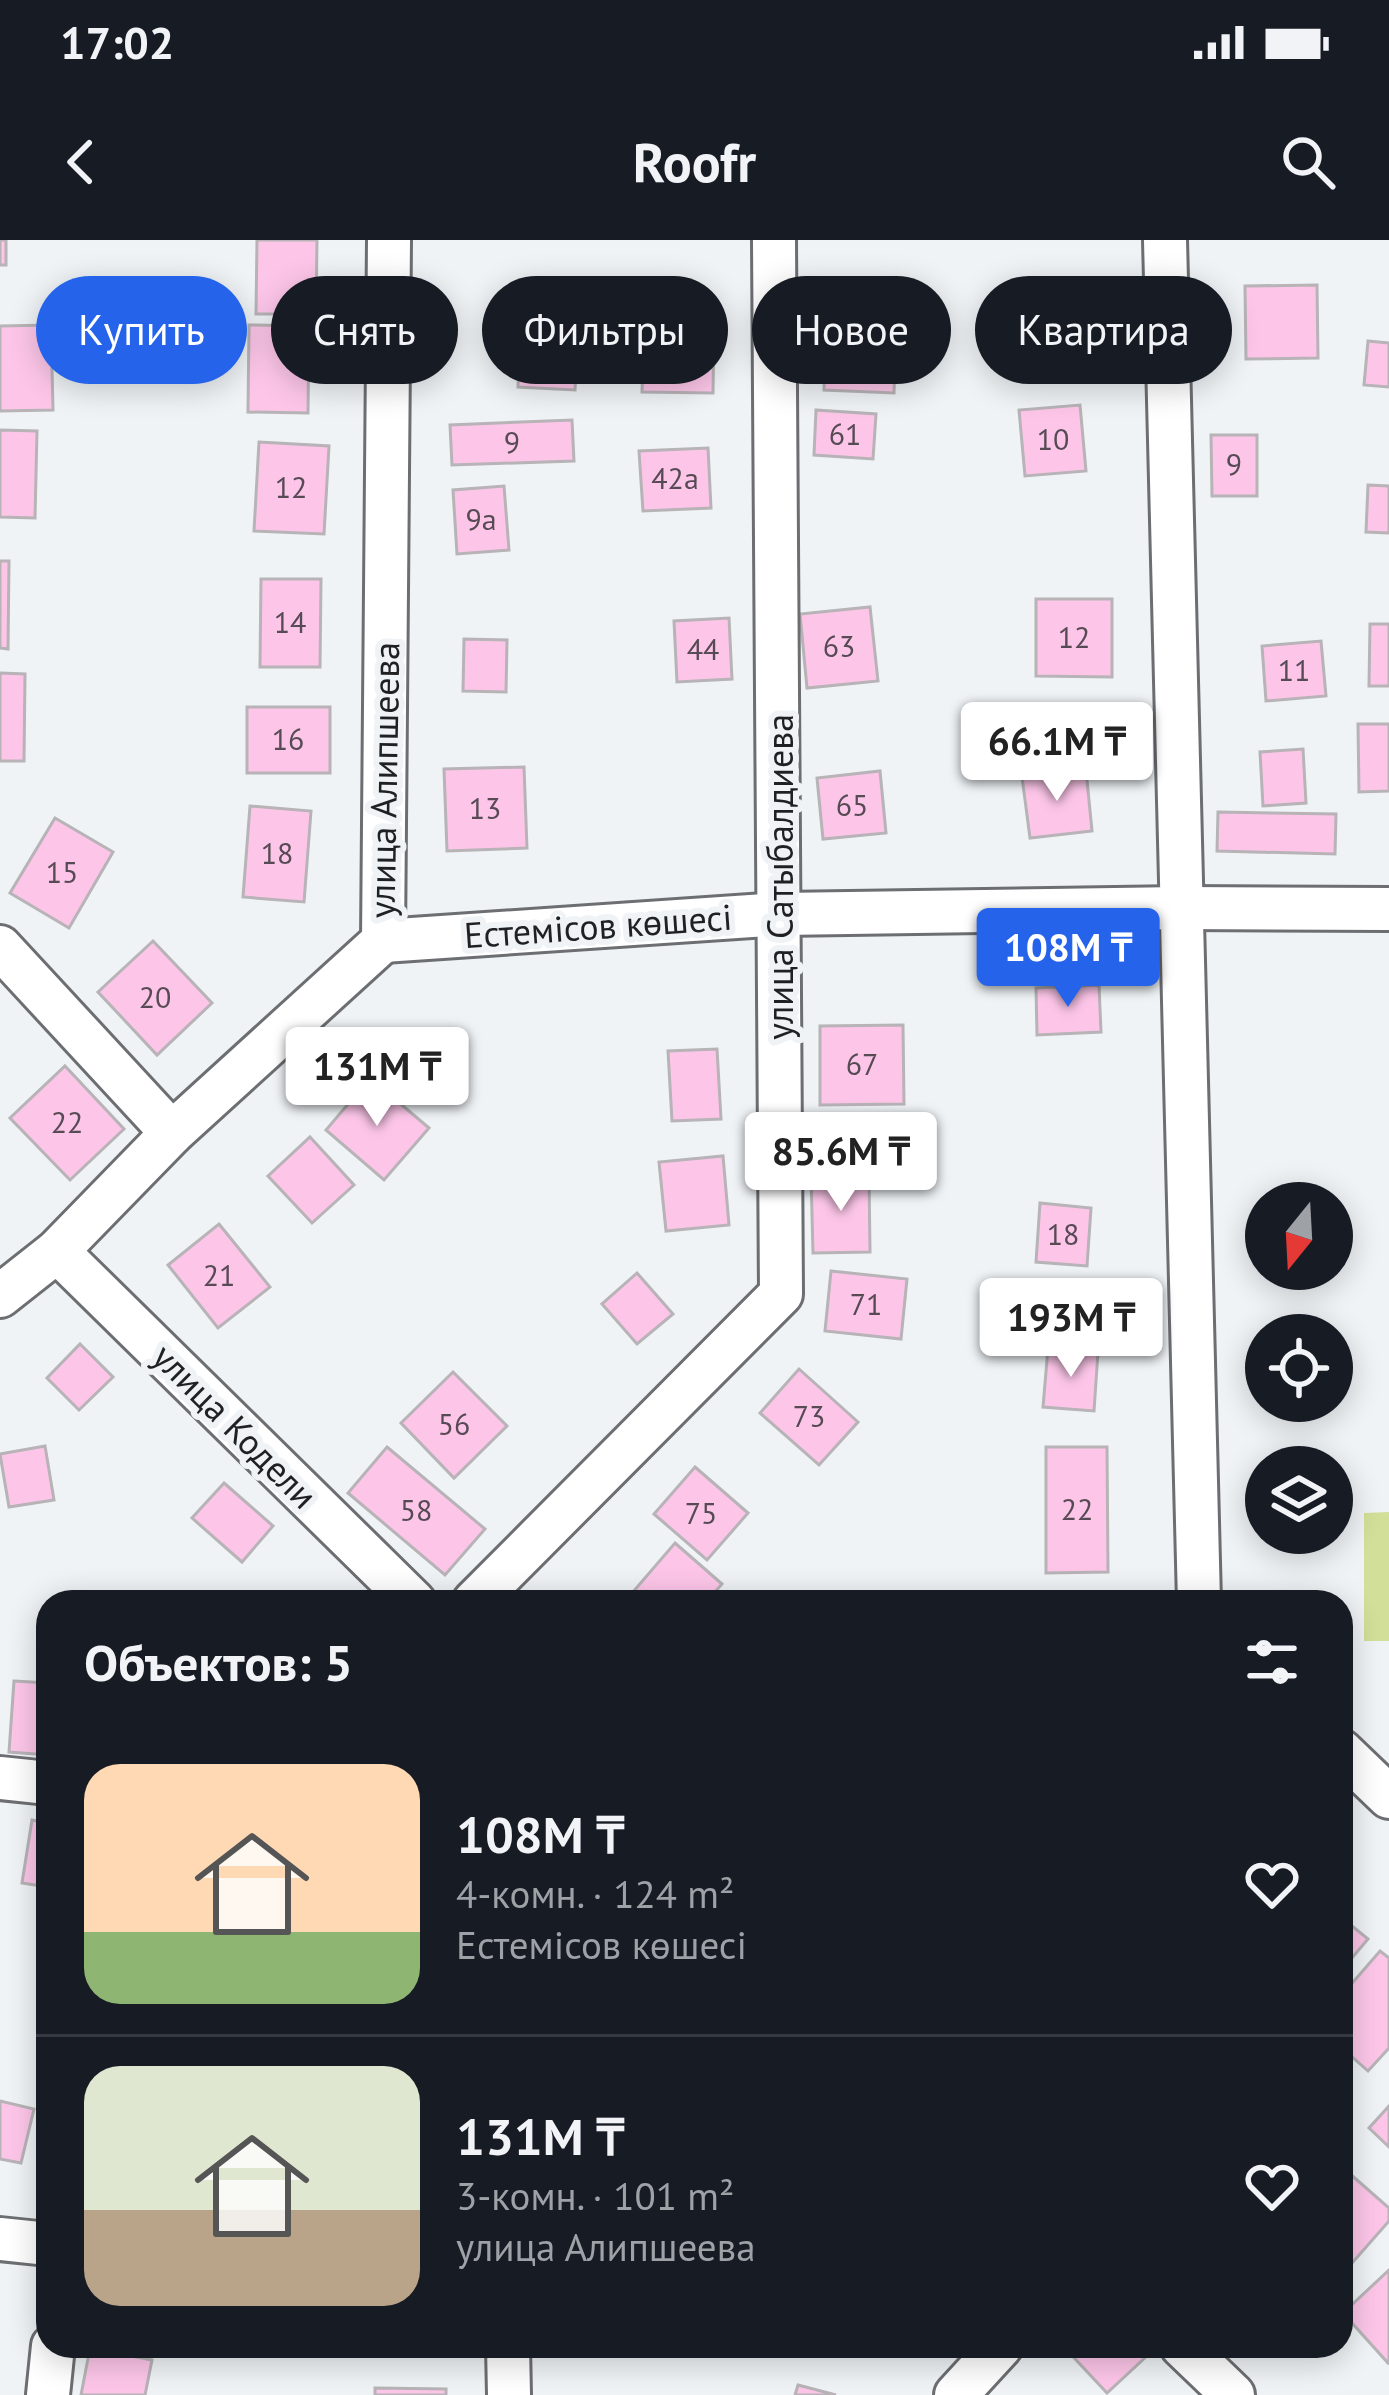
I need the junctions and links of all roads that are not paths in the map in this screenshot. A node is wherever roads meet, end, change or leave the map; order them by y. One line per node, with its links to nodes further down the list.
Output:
1 (389, 240): 7 (street, улица Алипшеева)
2 (774, 240): 6 (street, улица Сатыбалдиева)
3 (1165, 240): 4 (street)
4 (1181, 908): 5 (street, Естемісов көшесі); 6 (street, Естемісов көшесі); 14 (street)
5 (1389, 909)
6 (781, 914): 7 (street, Естемісов көшесі); 13 (street, улица Сатыбалдиева)
7 (383, 941): 9 (street, улица Алипшеева)
8 (0, 947): 9 (street)
9 (172, 1133): 10 (street, улица Алипшеева)
10 (57, 1251): 11 (street, улица Алипшеева); 12 (street, улица Кодели)
11 (0, 1296)
12 (401, 1590)
13 (486, 1590)
14 (1198, 1590)
15 (1353, 1763): 18 (street)
16 (0, 1778): 17 (street)
17 (36, 1782)
18 (1389, 1798)
19 (0, 2239): 20 (street)
20 (36, 2243)
21 (52, 2358): 25 (street)
22 (508, 2358): 26 (street)
23 (990, 2358): 27 (street)
24 (1194, 2358): 28 (street)
25 (48, 2395)
26 (509, 2395)
27 (956, 2395)
28 (1233, 2395)

